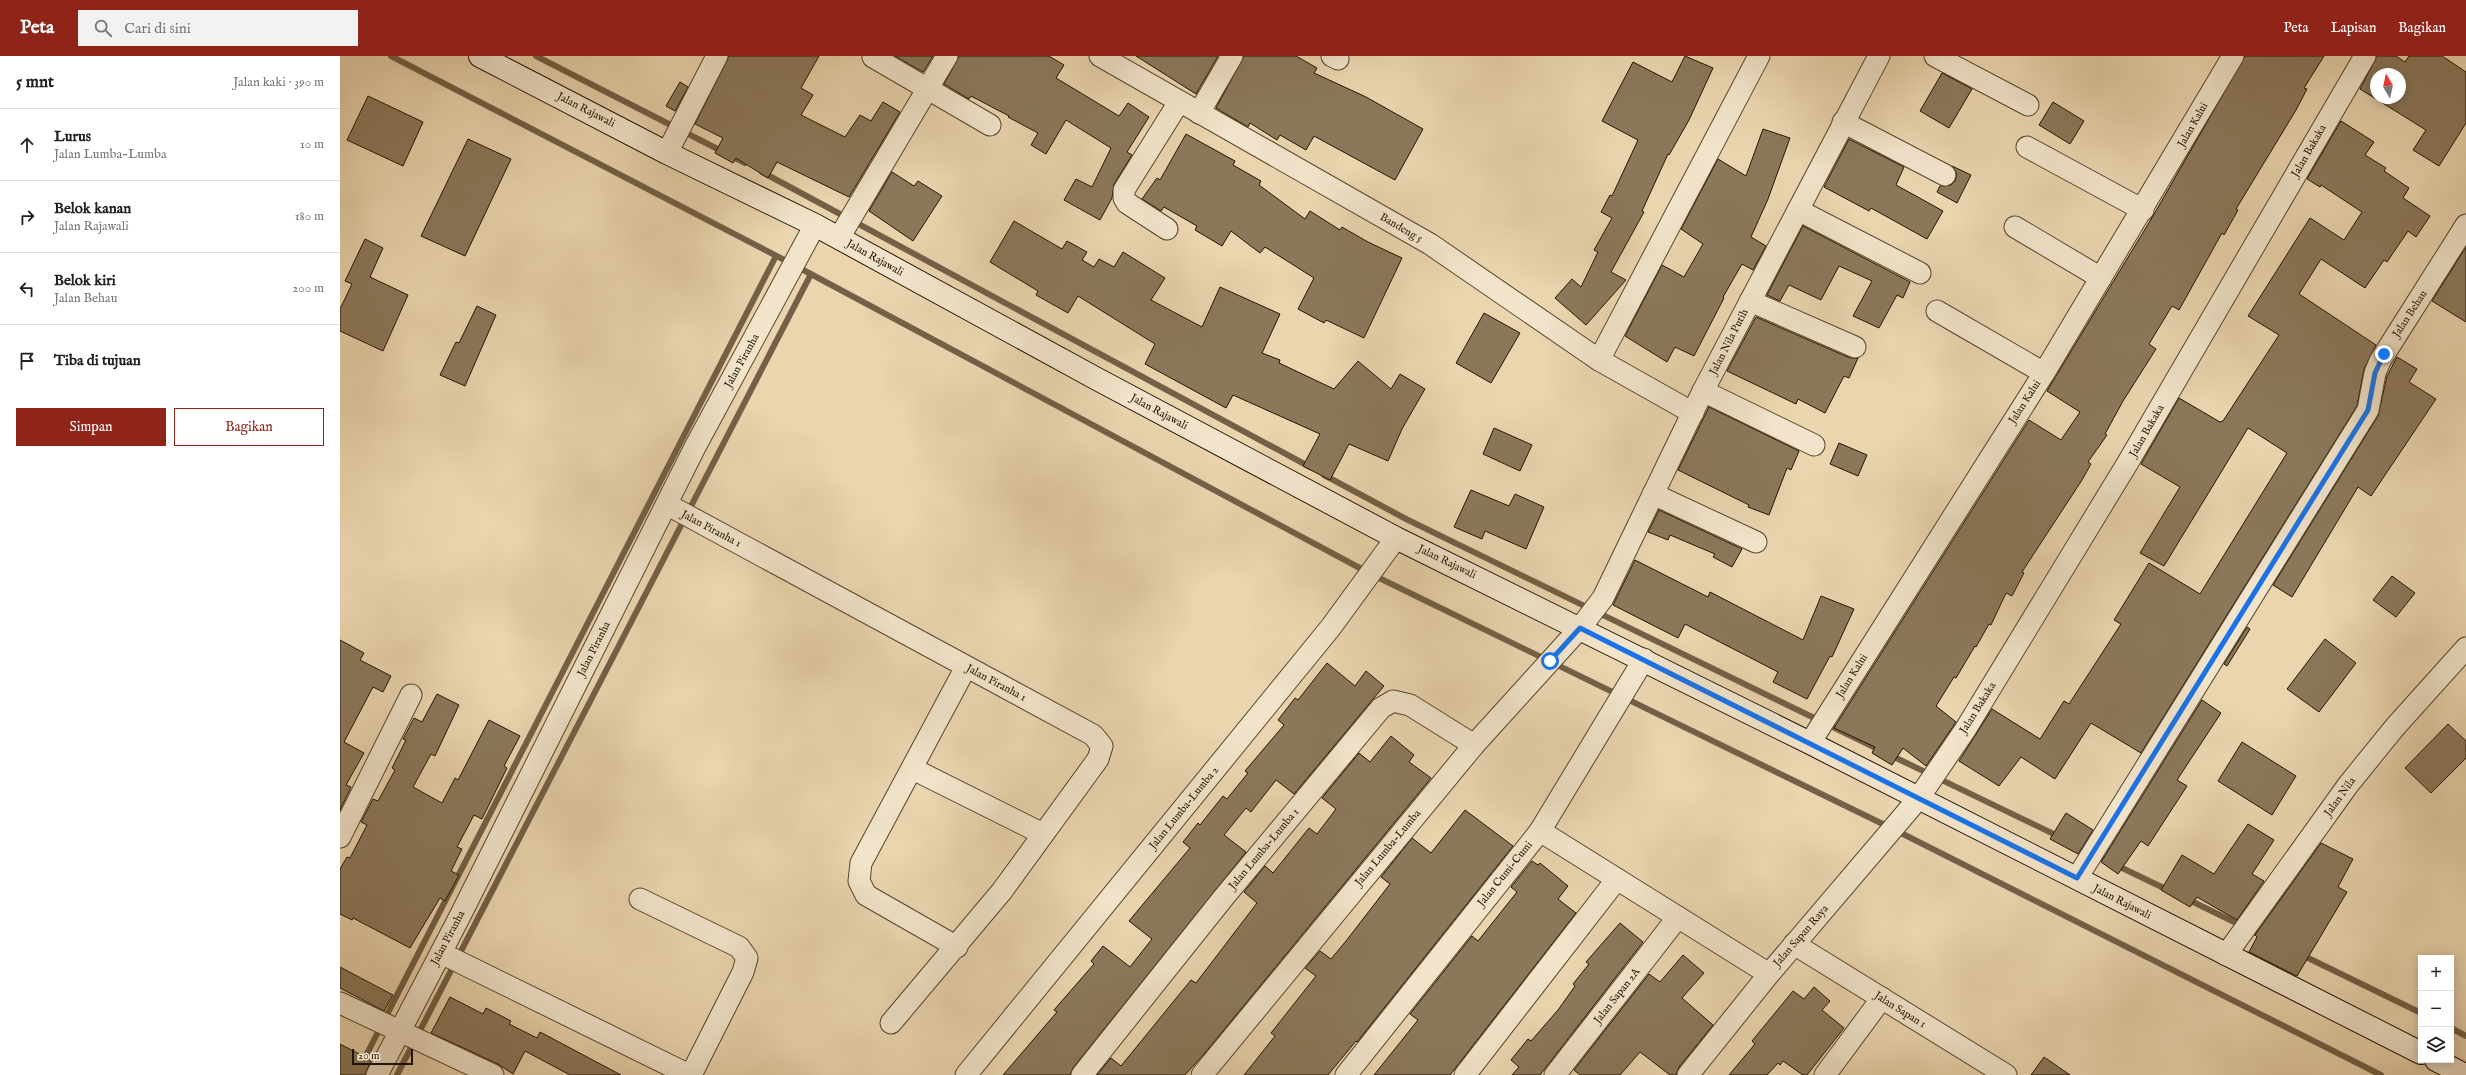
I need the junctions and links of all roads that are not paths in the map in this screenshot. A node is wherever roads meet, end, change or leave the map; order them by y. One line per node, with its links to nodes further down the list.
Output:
1 (480, 56): 19 (main road, Jalan Rajawali)
2 (717, 56): 19 (street)
3 (947, 56): 12 (street)
4 (1100, 56): 13 (street, Bandeng 5)
5 (1232, 56): 15 (street)
6 (1759, 56): 33 (street)
7 (1879, 56): 16 (street, Jalan Nila Putih)
8 (1935, 56): 14 (street)
9 (2233, 56): 22 (street, Jalan Kalui)
10 (2365, 56): 50 (street, Jalan Bakaka)
11 (873, 57): 12 (street)
12 (927, 88): 17 (street); 27 (street)
13 (1179, 102): 15 (street, Bandeng 5); 26 (street)
14 (2028, 105)
15 (1199, 113): 33 (street, Bandeng 5)
16 (1843, 122): 20 (street); 21 (street, Jalan Nila Putih)
17 (990, 125)
18 (2027, 147): 22 (street)
19 (667, 153): 23 (main road, Jalan Rajawali)
20 (1945, 175)
21 (1798, 210): 28 (street); 30 (street, Jalan Nila Putih)
22 (2143, 210): 29 (street, Jalan Kalui)
23 (815, 225): 27 (main road, Jalan Rajawali); 39 (street, Jalan Piranha)
24 (2466, 225): 54 (street, Jalan Behau)
25 (2016, 227): 29 (street)
26 (1167, 229)
27 (839, 238): 40 (main road, Jalan Rajawali)
28 (1920, 273)
29 (2101, 278): 34 (street, Jalan Kalui)
30 (1750, 301): 32 (street); 35 (street, Jalan Nila Putih)
31 (1937, 311): 34 (street)
32 (1855, 347)
33 (1599, 360): 36 (street, Bandeng 5)
34 (2044, 373): 47 (street, Jalan Kalui)
35 (1704, 391): 36 (street, Jalan Nila Putih); 37 (street)
36 (1693, 413): 38 (street, Jalan Nila Putih)
37 (1814, 445)
38 (1653, 494): 41 (street); 42 (street, Jalan Nila Putih)
39 (668, 505): 45 (street, Jalan Piranha 1); 60 (street, Jalan Piranha)
40 (1396, 538): 42 (main road, Jalan Rajawali); 72 (street, Jalan Lumba-Lumba 2)
41 (1756, 542)
42 (1580, 628): 44 (main road, Jalan Rajawali); 48 (street, Jalan Lumba-Lumba)
43 (2466, 648): 61 (street, Jalan Nila)
44 (1644, 659): 47 (main road, Jalan Rajawali); 51 (street, Jalan Cumi-Cumi)
45 (966, 668): 49 (street); 52 (street, Jalan Piranha 1)
46 (411, 695): 53 (street)
47 (1810, 743): 50 (main road, Jalan Rajawali)
48 (1474, 745): 73 (street, Jalan Lumba-Lumba 1); 74 (street, Jalan Lumba-Lumba)
49 (913, 769): 52 (street); 59 (street)
50 (1918, 799): 54 (main road, Jalan Rajawali); 58 (street, Jalan Sapan Raya)
51 (1540, 831): 55 (street); 75 (street, Jalan Cumi-Cumi)
52 (1043, 834): 59 (street, Jalan Piranha 1)
53 (340, 837)
54 (2077, 878): 61 (main road, Jalan Rajawali)
55 (1617, 879): 57 (street); 76 (street)
56 (640, 899): 71 (street)
57 (1678, 917): 62 (street); 77 (street, Jalan Sapan 2A)
58 (1794, 944): 62 (street, Jalan Sapan Raya); 63 (street, Jalan Sapan 1)
59 (957, 947): 65 (street, Jalan Piranha 1)
60 (441, 953): 66 (street, Jalan Piranha); 71 (street)
61 (2226, 955): 67 (main road, Jalan Rajawali)
62 (1769, 974): 78 (street, Jalan Sapan Raya)
63 (1882, 998): 79 (street); 80 (street, Jalan Sapan 1)
64 (340, 1003): 66 (street)
65 (891, 1023)
66 (399, 1031): 69 (street, Jalan Piranha); 70 (street)
67 (2418, 1051)
68 (2438, 1066): 81 (main road)
69 (377, 1075)
70 (493, 1075)
71 (690, 1075)
72 (966, 1075)
73 (1082, 1075)
74 (1202, 1075)
75 (1346, 1075)
76 (1465, 1075)
77 (1555, 1075)
78 (1688, 1075)
79 (1825, 1075)
80 (2006, 1075)
81 (2466, 1075)

